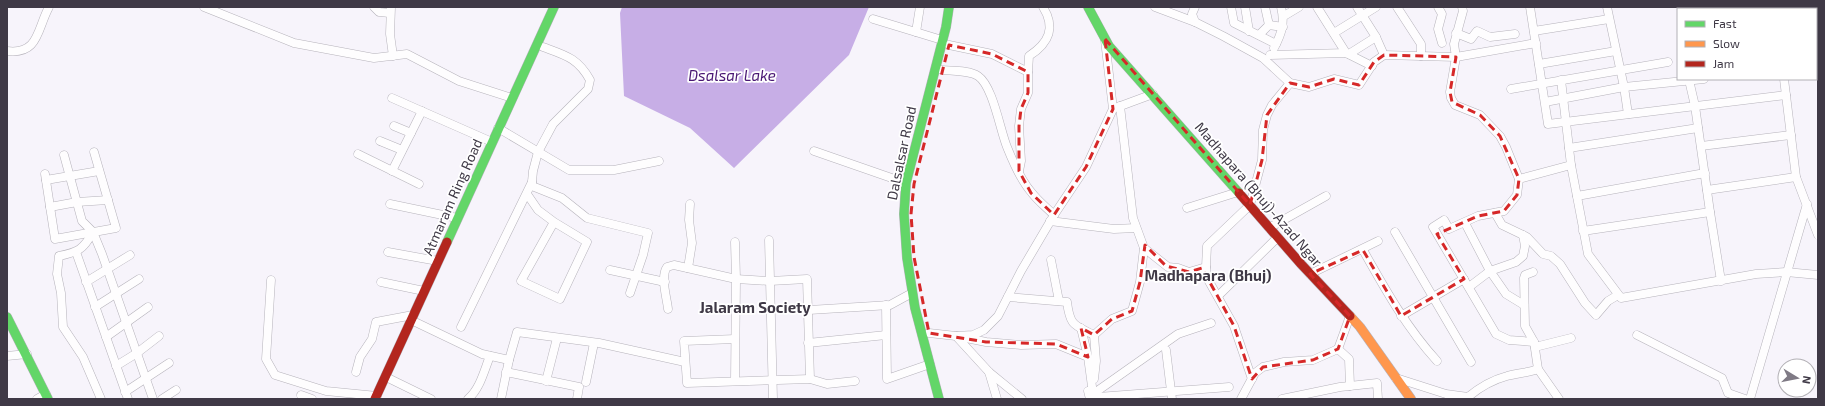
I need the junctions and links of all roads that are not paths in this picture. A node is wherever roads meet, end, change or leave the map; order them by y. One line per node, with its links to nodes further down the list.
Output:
1 (49, 7): 47 (street)
2 (204, 7): 51 (street)
3 (374, 7): 25 (street)
4 (554, 7): 71 (main road, Atmaram Ring Road)
5 (920, 7): 35 (street)
6 (949, 7): 42 (main road, Dalsalsar Road)
7 (956, 7): 42 (main road, Dalsalsar Road)
8 (1043, 7): 60 (street)
9 (1155, 7): 30 (street)
10 (1195, 7): 30 (street)
11 (1231, 7): 33 (street)
12 (1245, 7): 33 (street)
13 (1265, 7): 31 (street)
14 (1281, 7): 27 (street)
15 (1299, 7): 27 (street)
16 (1317, 7): 36 (street)
17 (1357, 7): 26 (street)
18 (1376, 7): 26 (street)
19 (1397, 7): 52 (street)
20 (1462, 7): 37 (street)
21 (1530, 7): 34 (street)
22 (1607, 7): 29 (street)
23 (1089, 8): 41 (main road, Madhapara (Bhuj)-Azad Ngar)
24 (1442, 9): 43 (street)
25 (390, 10): 51 (street)
26 (1362, 15): 36 (street); 40 (street)
27 (1284, 16): 32 (street)
28 (873, 19): 35 (street)
29 (1609, 19): 34 (street); 48 (street)
30 (1194, 22): 54 (street)
31 (1269, 25): 32 (street); 39 (street)
32 (1283, 27): 45 (street)
33 (1249, 31): 39 (street)
34 (1534, 31): 44 (street)
35 (916, 32): 42 (street)
36 (1334, 33): 49 (street)
37 (1456, 33): 38 (street); 53 (street)
38 (1515, 34)
39 (1258, 35): 45 (street)
40 (1376, 37): 49 (street); 50 (street)
41 (1105, 39): 68 (main road, Madhapara (Bhuj)-Azad Ngar); 75 (street)
42 (946, 42): 58 (main road, Dalsalsar Road); 60 (street); 104 (main road, Dalsalsar Road)
43 (1442, 43)
44 (1536, 43): 53 (street); 56 (street)
45 (1276, 44): 54 (street)
46 (543, 47): 91 (street)
47 (8, 49)
48 (1616, 51): 56 (street); 59 (street)
49 (1348, 53): 54 (street); 57 (street)
50 (1384, 55): 52 (street); 57 (street)
51 (393, 56): 71 (street)
52 (1421, 56): 53 (street)
53 (1456, 57): 102 (street)
54 (1268, 58): 64 (street)
55 (1668, 62): 59 (street)
56 (1539, 64): 65 (street)
57 (1372, 66): 64 (street)
58 (942, 70): 98 (street); 186 (main road, Dalsalsar Road)
59 (1620, 70): 61 (street); 66 (street)
60 (1028, 72): 98 (street)
61 (1561, 80): 65 (street); 72 (street)
62 (1689, 80): 66 (street); 74 (street)
63 (1784, 80): 69 (street)
64 (1290, 83): 116 (street)
65 (1542, 84): 67 (street); 73 (street)
66 (1624, 87): 72 (street); 77 (street)
67 (1510, 89)
68 (1153, 94): 75 (street); 107 (main road, Madhapara (Bhuj)-Azad Ngar)
69 (1786, 95): 74 (street); 83 (street)
70 (392, 98): 76 (street)
71 (512, 98): 80 (main road, Atmaram Ring Road)
72 (1564, 98): 73 (street); 78 (street)
73 (1545, 102): 78 (street)
74 (1695, 106): 77 (street); 81 (street)
75 (1117, 107): 122 (street); 125 (street)
76 (422, 111): 82 (street); 85 (street)
77 (1628, 114): 78 (street)
78 (1567, 122): 87 (street)
79 (394, 126): 82 (street)
80 (498, 128): 85 (main road, Atmaram Ring Road); 91 (street)
81 (1698, 128): 86 (street); 87 (street)
82 (411, 133): 88 (street)
83 (1791, 135): 86 (street); 101 (street)
84 (380, 141): 88 (street)
85 (492, 142): 121 (main road, Atmaram Ring Road)
86 (1701, 146): 99 (street)
87 (1569, 148): 95 (street)
88 (402, 150): 97 (street)
89 (814, 151): 104 (street)
90 (94, 152): 96 (street)
91 (538, 152): 94 (street); 103 (street)
92 (358, 154): 97 (street)
93 (64, 155): 100 (street)
94 (659, 161)
95 (1571, 165): 102 (street); 110 (street)
96 (99, 171): 100 (street); 111 (street)
97 (392, 171): 105 (street)
98 (1019, 171): 122 (street)
99 (1705, 173): 106 (street); 110 (street)
100 (70, 176): 112 (street); 117 (street)
101 (1796, 177): 106 (street); 115 (street)
102 (1520, 179): 120 (street)
103 (532, 182): 108 (street); 151 (street)
104 (906, 183): 165 (main road, Dalsalsar Road)
105 (419, 184)
106 (1707, 190): 119 (street)
107 (1238, 192): 116 (main road, Madhapara (Bhuj)-Azad Ngar); 118 (street)
108 (527, 194): 123 (street); 184 (street)
109 (1326, 196): 126 (street)
110 (1577, 196): 127 (street)
111 (108, 200): 112 (street); 128 (street)
112 (77, 202): 117 (street); 128 (street)
113 (390, 204): 121 (street)
114 (690, 204): 144 (street)
115 (1807, 204): 131 (street); 149 (street)
116 (1250, 206): 126 (main road, Madhapara (Bhuj)-Azad Ngar); 143 (street)
117 (50, 207): 128 (street)
118 (1187, 208)
119 (1710, 212): 127 (street); 158 (street)
120 (1496, 213): 124 (street); 130 (street)
121 (457, 218): 142 (main road, Atmaram Ring Road)
122 (1052, 218): 125 (street); 169 (street)
123 (554, 222): 123 (street)
124 (1465, 223): 147 (street); 155 (street)
125 (1136, 228): 136 (street)
126 (1269, 228): 132 (main road, Madhapara (Bhuj)-Azad Ngar)
127 (1584, 231): 167 (street)
128 (93, 232): 138 (street); 145 (street)
129 (1395, 232): 170 (street)
130 (1523, 235): 147 (street); 167 (street)
131 (1818, 236)
132 (1278, 237): 150 (main road, Madhapara (Bhuj)-Azad Ngar); 168 (street)
133 (769, 240): 157 (street)
134 (1378, 241): 137 (street)
135 (735, 242): 154 (street)
136 (1144, 248): 143 (street); 190 (street)
137 (1363, 250): 150 (street); 179 (street)
138 (76, 252): 159 (street); 238 (street)
139 (388, 252): 142 (street)
140 (130, 255): 145 (street)
141 (1051, 260): 171 (street)
142 (438, 261): 163 (main road, Atmaram Ring Road)
143 (1206, 267): 168 (street)
144 (688, 268): 154 (street); 161 (street)
145 (107, 269): 159 (street); 166 (street)
146 (610, 270): 151 (street)
147 (1490, 271): 162 (street); 172 (street)
148 (1533, 272): 172 (street)
149 (1786, 272): 152 (street); 158 (street); 257 (street)
150 (1310, 274): 178 (main road, Madhapara (Bhuj)-Azad Ngar)
151 (637, 275): 161 (street); 164 (street)
152 (1818, 275)
153 (139, 279): 166 (street)
154 (736, 279): 157 (street); 195 (street)
155 (1464, 279): 162 (street); 170 (street)
156 (271, 280): 235 (street)
157 (770, 281): 177 (street); 223 (street)
158 (1721, 281): 167 (street)
159 (86, 282): 173 (street)
160 (382, 282): 163 (street)
161 (664, 282): 176 (street)
162 (1469, 287): 198 (street)
163 (424, 292): 181 (main road, Atmaram Ring Road)
164 (630, 293)
165 (912, 293): 174 (street); 211 (main road, Dalsalsar Road)
166 (116, 294): 173 (street); 182 (street)
167 (1618, 295)
168 (1218, 296): 219 (street)
169 (1008, 297): 171 (street); 189 (street)
170 (1433, 299): 179 (street); 209 (street)
171 (1059, 301): 185 (street)
172 (1524, 305): 198 (street)
173 (95, 306): 192 (street)
174 (886, 306): 177 (street); 187 (street)
175 (148, 307): 182 (street)
176 (668, 310)
177 (809, 310): 197 (street)
178 (1350, 316): 199 (street); 220 (main road, Madhapara (Bhuj)-Azad Ngar)
179 (1401, 316): 207 (street)
180 (7, 317): 202 (main road)
181 (412, 318): 204 (street); 214 (street); 235 (main road, Atmaram Ring Road)
182 (126, 323): 192 (street); 201 (street)
183 (1211, 324): 234 (street)
184 (461, 327)
185 (1081, 328): 190 (street); 205 (street)
186 (929, 333): 189 (street); 248 (main road, Dalsalsar Road)
187 (886, 335): 197 (street); 211 (street)
188 (159, 336): 201 (street)
189 (956, 336): 205 (street); 216 (street)
190 (1094, 336): 234 (street)
191 (1637, 336): 256 (street)
192 (106, 337): 212 (street)
193 (557, 338): 196 (street); 206 (street); 222 (street)
194 (1571, 338): 198 (street)
195 (735, 339): 208 (street); 224 (street)
196 (594, 342): 208 (street); 226 (street)
197 (808, 342): 221 (street)
198 (1534, 345): 213 (street)
199 (1338, 349): 219 (street); 227 (street)
200 (1166, 350): 232 (street)
201 (137, 353): 212 (street); 217 (street)
202 (27, 354): 203 (street); 233 (main road)
203 (7, 356)
204 (490, 356): 206 (street); 243 (street)
205 (1088, 357): 234 (street)
206 (509, 360): 215 (street)
207 (1437, 361)
208 (685, 362): 224 (street)
209 (1470, 362)
210 (169, 363): 217 (street)
211 (930, 364): 247 (main road, Dalsalsar Road)
212 (116, 366): 231 (street)
213 (1538, 369): 236 (street); 255 (street)
214 (356, 372)
215 (506, 372): 222 (street); 244 (street)
216 (989, 372): 249 (street); 250 (street)
217 (146, 378): 231 (street); 239 (street)
218 (388, 378): 242 (street)
219 (1252, 378): 251 (street)
220 (1396, 378): 236 (street); 254 (main road, Madhapara (Bhuj)-Azad Ngar)
221 (810, 379): 223 (street); 225 (street)
222 (546, 380): 245 (street)
223 (773, 380): 224 (street); 246 (street)
224 (735, 381)
225 (855, 381)
226 (586, 382)
227 (1350, 386): 252 (street); 253 (street)
228 (1229, 387): 232 (street)
229 (176, 390): 240 (street)
230 (301, 395): 241 (street)
231 (126, 396)
232 (1171, 396): 234 (street)
233 (47, 397): 237 (street)
234 (1094, 397)
235 (376, 398)
236 (1469, 398)
237 (37, 399)
238 (101, 399)
239 (153, 399)
240 (162, 399)
241 (312, 399)
242 (430, 399)
243 (468, 399)
244 (501, 399)
245 (577, 399)
246 (773, 399)
247 (939, 399)
248 (945, 399)
249 (997, 399)
250 (1022, 399)
251 (1241, 399)
252 (1282, 399)
253 (1378, 399)
254 (1411, 399)
255 (1559, 399)
256 (1745, 399)
257 (1750, 399)

